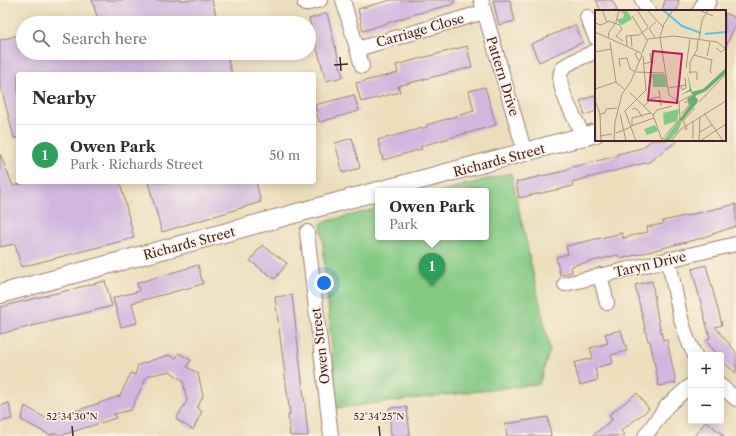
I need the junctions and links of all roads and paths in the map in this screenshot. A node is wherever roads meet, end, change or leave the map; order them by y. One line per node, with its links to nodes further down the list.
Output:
1 (320, 0): 5 (street)
2 (344, 0): 11 (street)
3 (642, 0): 7 (street)
4 (707, 0): 8 (street)
5 (305, 4)
6 (482, 6): 11 (street, Carriage Close); 15 (street, Pattern Drive)
7 (647, 10)
8 (702, 10)
9 (587, 17): 10 (street)
10 (595, 36)
11 (357, 49): 13 (street)
12 (595, 51): 14 (street)
13 (362, 66)
14 (590, 135): 15 (street, Richards Street)
15 (525, 153): 16 (street, Richards Street)
16 (391, 188)
17 (375, 192): 23 (street, Richards Street)
18 (307, 232): 29 (street, Owen Street)
19 (736, 244): 20 (street, Taryn Drive)
20 (668, 259): 21 (street, Taryn Drive); 25 (street)
21 (600, 275): 22 (street, Taryn Drive); 24 (street)
22 (565, 284)
23 (0, 294)
24 (607, 303)
25 (693, 352)
26 (688, 388): 30 (street)
27 (723, 388): 28 (street)
28 (736, 399)
29 (331, 436)
30 (645, 436)

